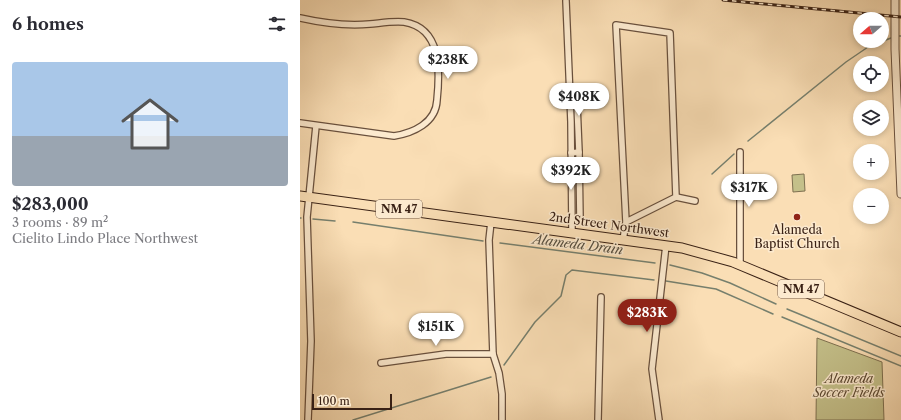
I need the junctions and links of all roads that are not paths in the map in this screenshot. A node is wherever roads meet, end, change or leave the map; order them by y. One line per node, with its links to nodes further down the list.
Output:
1 (895, 0): 10 (street)
2 (566, 1): 9 (street)
3 (300, 18): 6 (street)
4 (577, 104): 7 (street)
5 (300, 123): 6 (street)
6 (316, 126): 11 (street)
7 (578, 152): 9 (street); 14 (street)
8 (740, 152): 20 (street)
9 (571, 153): 17 (street)
10 (901, 194)
11 (304, 196): 15 (main road, 2nd Street Northwest / NM 47); 25 (street)
12 (676, 197): 13 (street); 16 (street); 16 (street)
13 (695, 201)
14 (580, 220)
15 (491, 222): 17 (main road, 2nd Street Northwest / NM 47); 23 (street)
16 (626, 222): 18 (street)
17 (572, 233): 18 (main road, 2nd Street Northwest / NM 47)
18 (623, 240): 19 (main road, 2nd Street Northwest / NM 47)
19 (666, 245): 20 (main road, 2nd Street Northwest / NM 47); 28 (street)
20 (740, 264): 22 (main road, 2nd Street Northwest / NM 47)
21 (600, 297): 27 (street)
22 (901, 332)
23 (494, 354): 24 (street); 26 (street)
24 (381, 363)
25 (308, 420)
26 (502, 420)
27 (598, 420)
28 (659, 420)

